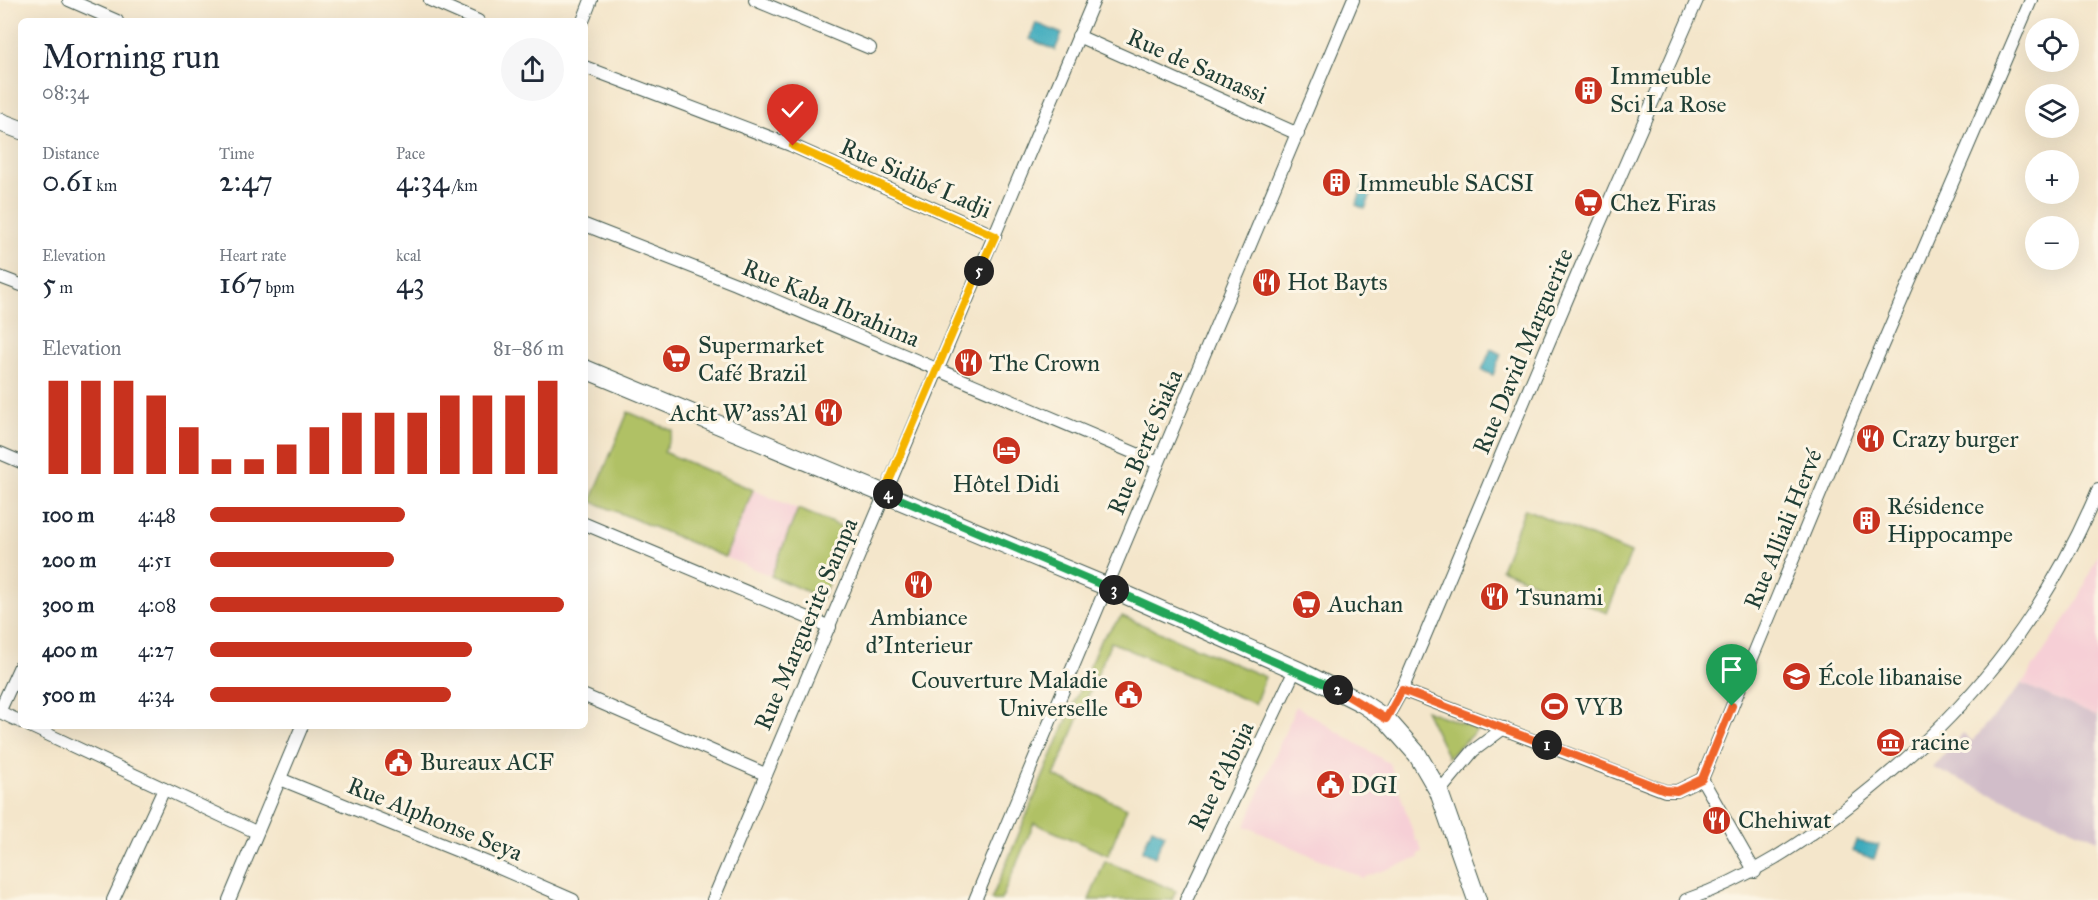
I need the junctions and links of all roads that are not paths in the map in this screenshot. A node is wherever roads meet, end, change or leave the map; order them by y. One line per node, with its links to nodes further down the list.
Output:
1 (69, 0): 9 (street)
2 (430, 0): 10 (street)
3 (591, 0): 11 (street)
4 (755, 0): 13 (street)
5 (1094, 0): 12 (street, Rue Marguerite Sampa)
6 (1353, 0): 17 (street, Rue Berté Siaka)
7 (1697, 0): 34 (street, Rue David Marguerite)
8 (2031, 0): 44 (street, Rue Alliali Hervé)
9 (110, 18)
10 (471, 18)
11 (584, 18)
12 (1078, 36): 17 (street, Rue de Samassi); 19 (street, Rue Marguerite Sampa)
13 (870, 48)
14 (588, 68): 19 (street, Rue Sidibé Ladji)
15 (0, 122): 16 (street)
16 (18, 129)
17 (1298, 134): 26 (street, Rue Berté Siaka)
18 (588, 226): 23 (street, Rue Kaba Ibrahima)
19 (995, 236): 23 (street, Rue Marguerite Sampa)
20 (0, 277): 21 (street)
21 (18, 284)
22 (588, 370): 28 (street)
23 (935, 370): 26 (street, Rue Kaba Ibrahima); 28 (street, Rue Marguerite Sampa)
24 (0, 453): 25 (street)
25 (18, 461)
26 (1158, 463): 30 (street, Rue Berté Siaka)
27 (2098, 490): 48 (street)
28 (884, 493): 30 (street); 31 (street, Rue Marguerite Sampa)
29 (588, 525): 31 (street)
30 (1108, 587): 32 (street); 53 (street, Rue Berté Siaka)
31 (830, 627): 42 (street, Rue Marguerite Sampa)
32 (1295, 670): 37 (street); 54 (street, Rue d'Abuja)
33 (18, 671): 36 (street)
34 (1402, 690): 37 (street, Rue David Marguerite); 39 (street)
35 (588, 697): 42 (street)
36 (0, 711): 38 (street)
37 (1386, 719): 46 (street)
38 (18, 720)
39 (1504, 728): 44 (street); 46 (street)
40 (36, 729): 45 (street)
41 (301, 729): 43 (street)
42 (765, 774): 52 (street, Rue Marguerite Sampa)
43 (280, 779): 47 (street); 51 (street, Rue Alphonse Seya)
44 (1702, 779): 48 (street)
45 (164, 789): 47 (street); 49 (street)
46 (1439, 792): 55 (street)
47 (256, 832): 50 (street)
48 (1755, 872): 56 (street)
49 (113, 900)
50 (229, 900)
51 (573, 900)
52 (713, 900)
53 (975, 900)
54 (1186, 900)
55 (1477, 900)
56 (1686, 900)

